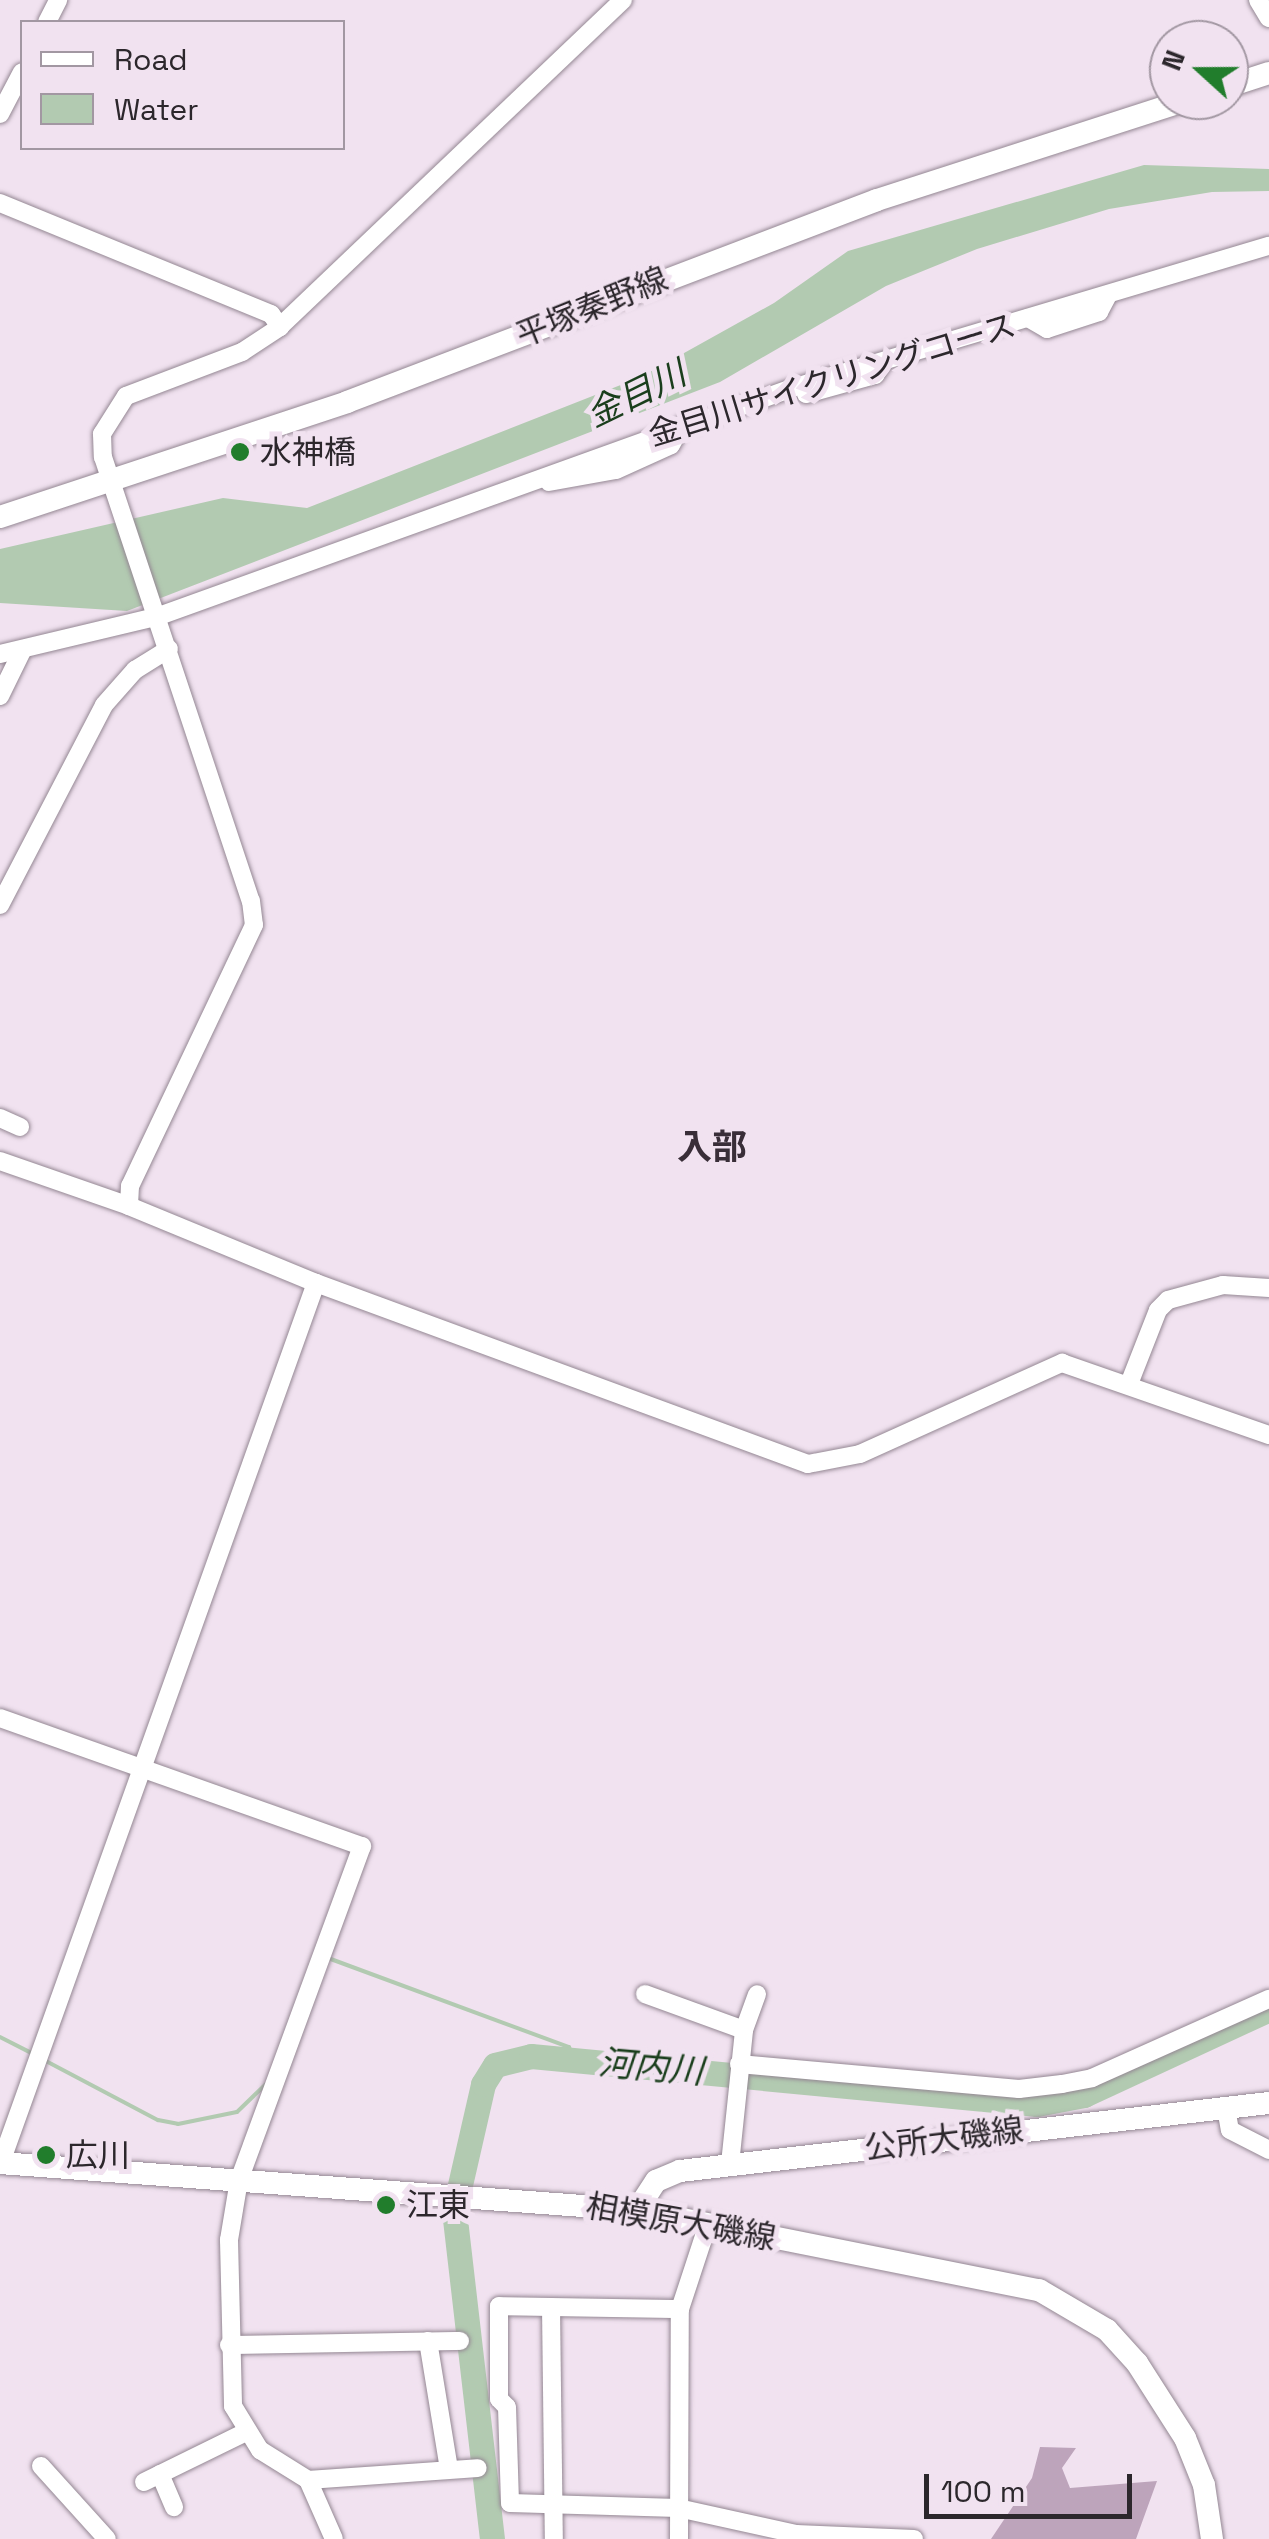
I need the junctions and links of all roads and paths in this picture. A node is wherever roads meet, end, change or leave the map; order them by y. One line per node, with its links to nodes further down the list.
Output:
1 (623, 0): 9 (street)
2 (1258, 0): 3 (street)
3 (1269, 18)
4 (20, 76): 6 (street)
5 (1149, 112): 10 (main road, 平塚秦野線)
6 (0, 114)
7 (0, 203): 9 (street)
8 (1263, 251): 12 (street, 金目川サイクリングコース)
9 (280, 327): 10 (street)
10 (114, 483): 11 (main road, 平塚秦野線); 12 (street)
11 (0, 518)
12 (158, 616): 13 (street); 14 (street)
13 (23, 648): 15 (street); 16 (street)
14 (169, 649): 17 (street); 21 (street)
15 (0, 654)
16 (0, 696)
17 (0, 905)
18 (0, 1118): 19 (street)
19 (20, 1127)
20 (0, 1161): 21 (street)
21 (130, 1206): 22 (street)
22 (316, 1283): 24 (street); 27 (street)
23 (1269, 1288): 24 (street)
24 (1129, 1384): 25 (street)
25 (1269, 1435)
26 (0, 1718): 27 (street)
27 (140, 1768): 36 (street); 38 (street)
28 (644, 1994): 31 (street)
29 (757, 1994): 31 (street)
30 (1269, 1999): 32 (street)
31 (744, 2030): 32 (street)
32 (739, 2070): 37 (street)
33 (1269, 2103): 34 (main road, 公所大磯線)
34 (1226, 2108): 35 (street); 37 (main road, 公所大磯線)
35 (1269, 2150)
36 (0, 2164): 38 (main road, 相模原大磯線)
37 (730, 2164): 39 (main road, 公所大磯線)
38 (239, 2180): 39 (main road, 相模原大磯線); 45 (street)
39 (637, 2210): 40 (main road, 相模原大磯線)
40 (708, 2224): 42 (street); 59 (main road, 相模原大磯線)
41 (551, 2307): 42 (street); 48 (street); 51 (street)
42 (680, 2309): 53 (street)
43 (428, 2341): 44 (street); 45 (street); 49 (street)
44 (460, 2341)
45 (229, 2345): 46 (street)
46 (244, 2433): 50 (street); 52 (street)
47 (42, 2466): 54 (street)
48 (509, 2466): 49 (street); 51 (street)
49 (448, 2469): 50 (street)
50 (308, 2480): 55 (street)
51 (554, 2504): 53 (street); 56 (street)
52 (174, 2507)
53 (678, 2508): 57 (street); 58 (street)
54 (107, 2539)
55 (334, 2539)
56 (554, 2539)
57 (680, 2539)
58 (914, 2539)
59 (1212, 2539)

